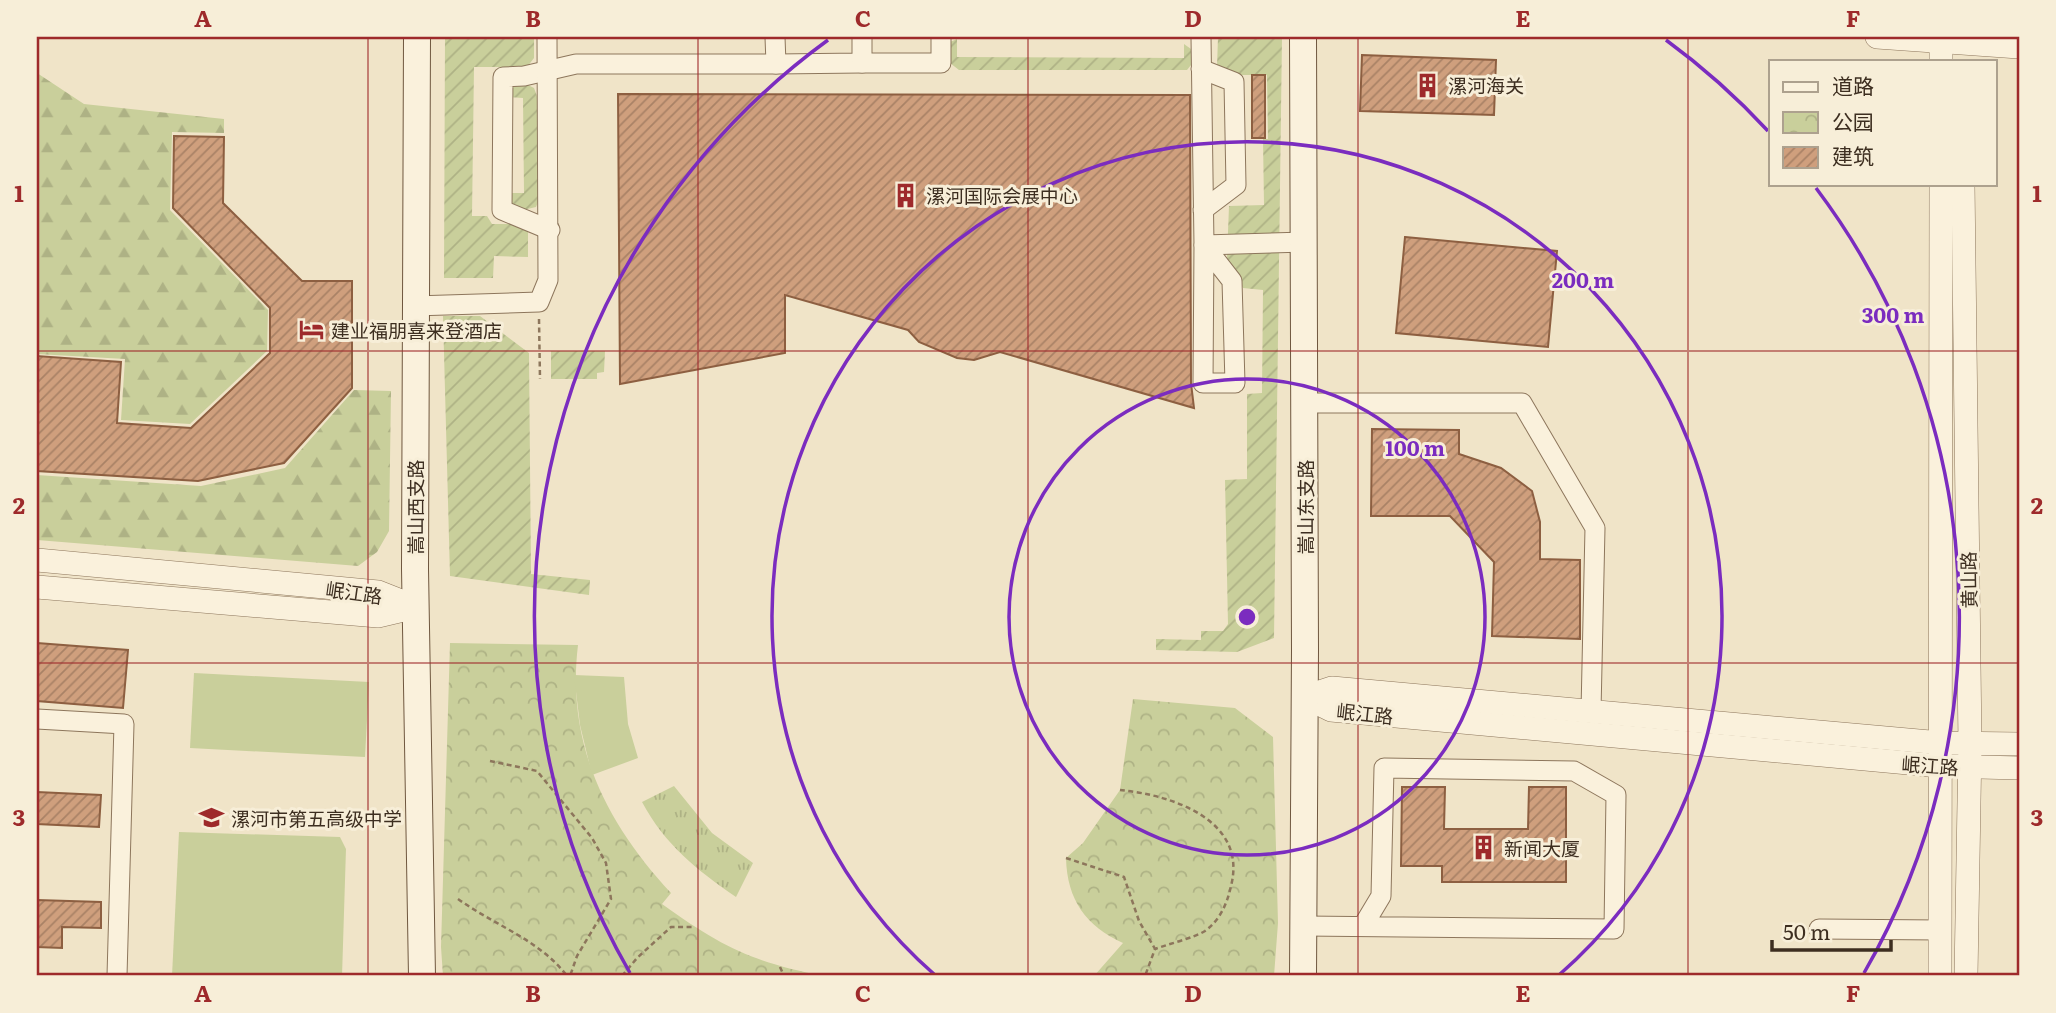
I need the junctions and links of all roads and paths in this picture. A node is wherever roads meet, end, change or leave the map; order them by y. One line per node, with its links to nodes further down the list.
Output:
1 (417, 37): 22 (main road, 嵩山西支路)
2 (547, 37): 14 (street)
3 (775, 37): 12 (street)
4 (862, 37): 11 (street)
5 (941, 37): 11 (street)
6 (1201, 37): 13 (street)
7 (1303, 37): 19 (main road, 嵩山东支路)
8 (1877, 37): 9 (street)
9 (1951, 47): 10 (street)
10 (2019, 47)
11 (862, 62): 12 (street)
12 (776, 64): 14 (street)
13 (1201, 69): 17 (street); 17 (street)
14 (547, 70): 18 (street); 18 (street)
15 (1941, 186): 31 (street, 黄山路)
16 (1963, 186): 32 (street, 黄山路)
17 (1203, 210): 20 (street)
18 (550, 230): 21 (street)
19 (1305, 242): 20 (street); 24 (main road, 嵩山东支路)
20 (1203, 245): 20 (street)
21 (539, 302): 22 (street); 23 (path)
22 (414, 306): 27 (main road, 嵩山西支路)
23 (540, 379)
24 (1305, 402): 28 (main road, 嵩山东支路); 29 (street)
25 (37, 561): 27 (street, 岷江路)
26 (37, 587): 27 (street, 岷江路)
27 (416, 607): 49 (main road, 嵩山西支路)
28 (1304, 696): 29 (street, 岷江路); 35 (street, 岷江路); 41 (main road, 嵩山东支路)
29 (1591, 711): 31 (street, 岷江路)
30 (37, 719): 48 (street)
31 (1941, 743): 32 (street, 岷江路); 35 (street, 黄山路)
32 (1970, 744): 33 (street, 岷江路); 36 (street, 黄山路)
33 (2019, 744)
34 (490, 761): 50 (path)
35 (1941, 766): 36 (street, 岷江路); 45 (street, 黄山路)
36 (1969, 768): 37 (street, 岷江路); 56 (street, 黄山路)
37 (2019, 768)
38 (1120, 790): 46 (path)
39 (1066, 858): 46 (path)
40 (458, 899): 50 (path)
41 (1304, 926): 42 (street); 54 (main road, 嵩山东支路)
42 (1363, 926): 42 (street)
43 (693, 927): 51 (path)
44 (1819, 929): 45 (street)
45 (1940, 930): 55 (street, 黄山路)
46 (1155, 949): 53 (path)
47 (780, 967): 52 (path)
48 (117, 976)
49 (422, 976)
50 (569, 976)
51 (622, 976)
52 (784, 976)
53 (1145, 976)
54 (1303, 976)
55 (1940, 976)
56 (1966, 976)

